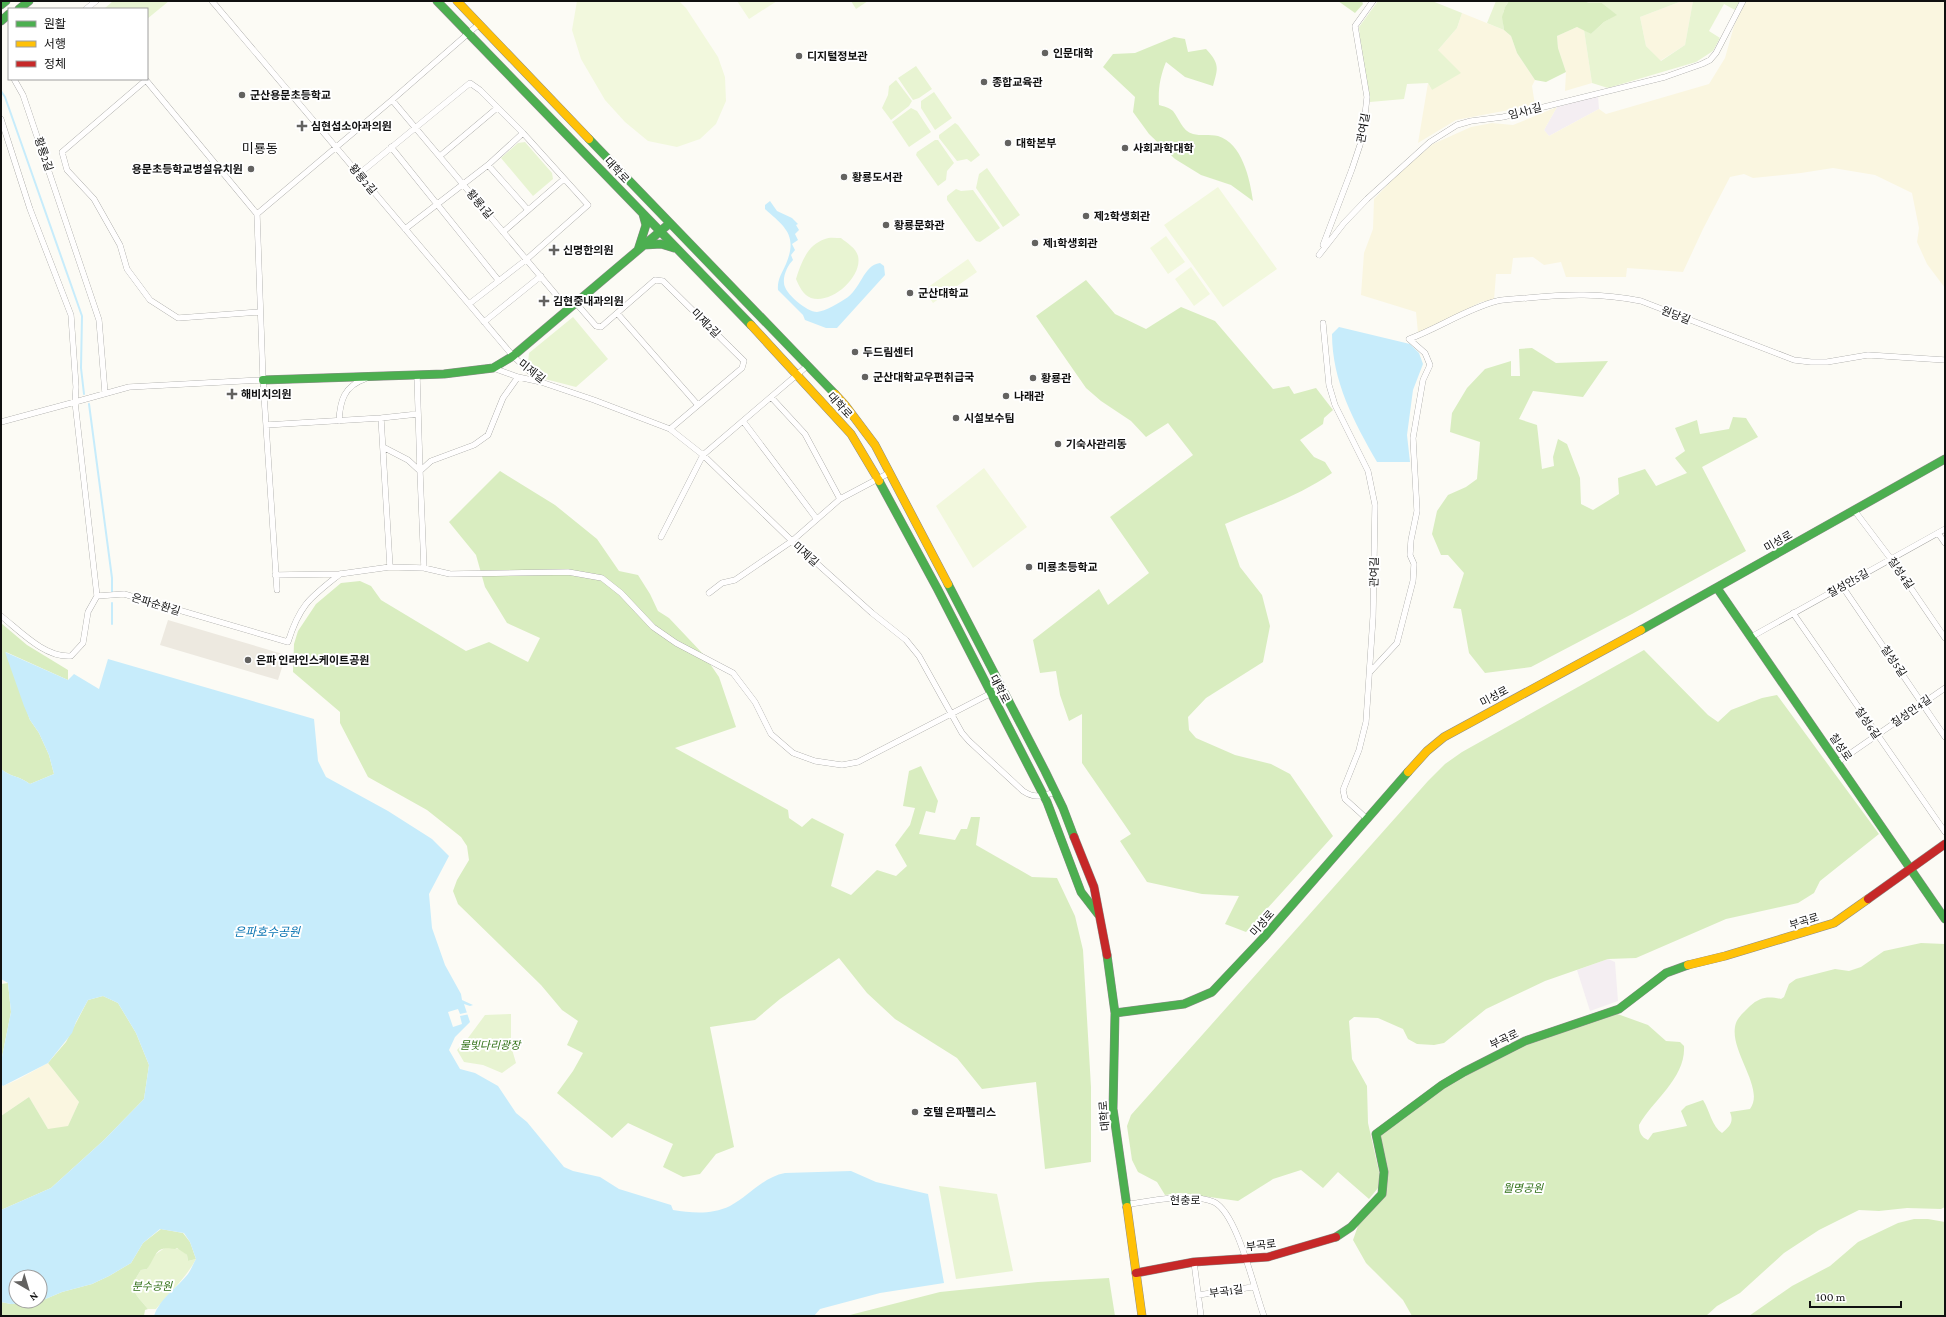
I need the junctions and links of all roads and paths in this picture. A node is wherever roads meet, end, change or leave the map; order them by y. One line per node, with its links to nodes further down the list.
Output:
1 (6, 1): 10 (main road)
2 (25, 1): 11 (main road)
3 (29, 1): 12 (main road)
4 (96, 1): 13 (street)
5 (212, 1): 23 (street, 황룡2길)
6 (437, 1): 15 (main road, 대학로)
7 (457, 1): 14 (main road, 대학로)
8 (1373, 1): 40 (street, 관여길)
9 (1743, 1): 40 (street, 임사1길)
10 (1, 5)
11 (16, 8)
12 (20, 8)
13 (87, 8)
14 (479, 24): 15 (street); 34 (main road, 대학로)
15 (469, 34): 18 (street); 33 (main road, 대학로)
16 (15, 80): 61 (street, 황룡2길)
17 (146, 80): 32 (street); 47 (street)
18 (392, 100): 21 (street, 황룡1길); 23 (street)
19 (498, 108): 21 (street); 22 (street); 25 (street)
20 (1, 119): 63 (street)
21 (415, 128): 24 (street); 25 (street, 황룡1길)
22 (523, 133): 26 (street); 28 (street)
23 (336, 147): 27 (street, 황룡2길); 32 (street)
24 (391, 147): 27 (street); 30 (street)
25 (440, 156): 29 (street, 황룡1길)
26 (488, 165): 29 (street); 31 (street)
27 (359, 174): 35 (street, 황룡2길)
28 (564, 179): 31 (street); 41 (street)
29 (463, 184): 30 (street); 36 (street, 황룡1길)
30 (438, 205): 35 (street); 43 (street)
31 (528, 210): 36 (street)
32 (257, 214): 47 (street)
33 (643, 214): 37 (main road, 대학로); 38 (main road)
34 (670, 223): 37 (main road); 53 (main road, 대학로)
35 (406, 229): 45 (street, 황룡2길)
36 (503, 232): 41 (street, 황룡1길)
37 (660, 232): 38 (main road); 39 (main road, 대학로)
38 (641, 248): 39 (main road); 44 (main road)
39 (678, 251): 55 (main road, 대학로)
40 (1319, 255)
41 (527, 259): 42 (street, 황룡1길); 43 (street)
42 (541, 276): 46 (street, 황룡1길); 49 (street)
43 (499, 281): 45 (street)
44 (575, 302): 46 (main road); 48 (street, 미제2길)
45 (469, 304): 49 (street, 황룡2길)
46 (568, 309): 51 (main road)
47 (260, 312): 59 (street)
48 (617, 313): 64 (street); 64 (street, 미제2길)
49 (484, 322): 51 (street, 황룡2길)
50 (1323, 323): 100 (street, 관여길)
51 (514, 356): 54 (main road); 60 (street, 미제길)
52 (1945, 360): 100 (street, 원당길)
53 (806, 367): 55 (street); 76 (main road, 대학로)
54 (493, 368): 56 (main road); 57 (street)
55 (797, 374): 62 (street); 77 (main road, 대학로)
56 (417, 375): 58 (main road); 65 (street)
57 (518, 377): 60 (street); 75 (street)
58 (368, 378): 59 (main road); 67 (street)
59 (263, 380): 61 (street); 70 (street)
60 (541, 382): 71 (street, 미제길)
61 (105, 393): 63 (street)
62 (772, 397): 68 (street); 78 (street)
63 (75, 402): 69 (street); 95 (street)
64 (697, 404): 71 (street, 미제2길)
65 (418, 414): 66 (street); 75 (street)
66 (381, 418): 67 (street); 72 (street)
67 (339, 421): 70 (street)
68 (743, 421): 73 (street); 80 (street)
69 (1, 422)
70 (266, 425): 90 (street)
71 (670, 429): 73 (street, 미제길)
72 (383, 447): 75 (street); 87 (street)
73 (703, 455): 83 (street); 84 (street, 미제길)
74 (1945, 459): 79 (main road, 미성로)
75 (420, 471): 88 (street)
76 (889, 473): 77 (street); 101 (main road, 대학로)
77 (878, 479): 78 (street); 103 (main road, 대학로)
78 (840, 499): 80 (street)
79 (1854, 510): 86 (street, 칠성4길); 92 (main road, 미성로)
80 (816, 518): 84 (street)
81 (1945, 529): 82 (street, 칠성안5길)
82 (1938, 533): 85 (street); 86 (street, 칠성안5길)
83 (661, 537)
84 (792, 541): 94 (street); 105 (street, 미제길)
85 (1945, 543)
86 (1892, 558): 91 (street, 칠성안5길); 99 (street, 칠성4길)
87 (390, 567): 88 (street); 89 (street)
88 (424, 568): 105 (street)
89 (340, 574): 90 (street); 95 (street, 은파순환길)
90 (275, 575): 93 (street)
91 (1842, 586): 96 (street, 칠성안5길); 104 (street, 칠성5길)
92 (1717, 588): 98 (main road, 칠성로); 111 (main road, 미성로)
93 (277, 590)
94 (709, 593)
95 (97, 596): 97 (street)
96 (1793, 613): 98 (street, 칠성안5길); 106 (street, 칠성6길)
97 (1, 616)
98 (1750, 637): 108 (main road, 칠성로)
99 (1945, 638)
100 (1370, 672): 111 (street, 관여길)
101 (1003, 687): 103 (street); 109 (main road, 대학로)
102 (1945, 688): 104 (street, 칠성안4길)
103 (990, 694): 105 (street); 110 (main road, 대학로)
104 (1923, 704): 106 (street, 칠성안4길); 107 (street, 칠성5길)
105 (951, 714): 110 (street, 미제길)
106 (1876, 735): 108 (street, 칠성안4길); 112 (street, 칠성6길)
107 (1945, 736)
108 (1838, 762): 114 (main road, 칠성로)
109 (1055, 792): 110 (street, 미제길); 115 (main road, 대학로)
110 (1043, 796): 115 (main road, 대학로)
111 (1366, 818): 117 (main road, 미성로)
112 (1945, 832)
113 (1945, 844): 114 (main road, 부곡로)
114 (1911, 869): 116 (main road, 칠성로); 119 (main road, 부곡로)
115 (1098, 914): 117 (main road, 대학로)
116 (1945, 919)
117 (1115, 1013): 118 (main road, 대학로)
118 (1126, 1205): 119 (street, 현충로); 121 (main road, 대학로)
119 (1246, 1258): 120 (main road, 부곡로); 122 (street, 현충로)
120 (1194, 1262): 121 (main road, 부곡로); 123 (street, 부곡1길)
121 (1136, 1273): 124 (main road, 대학로)
122 (1253, 1287): 123 (street, 부곡1길); 126 (street, 현충로)
123 (1198, 1295): 125 (street, 부곡1길)
124 (1142, 1316)
125 (1201, 1316)
126 (1264, 1316)

